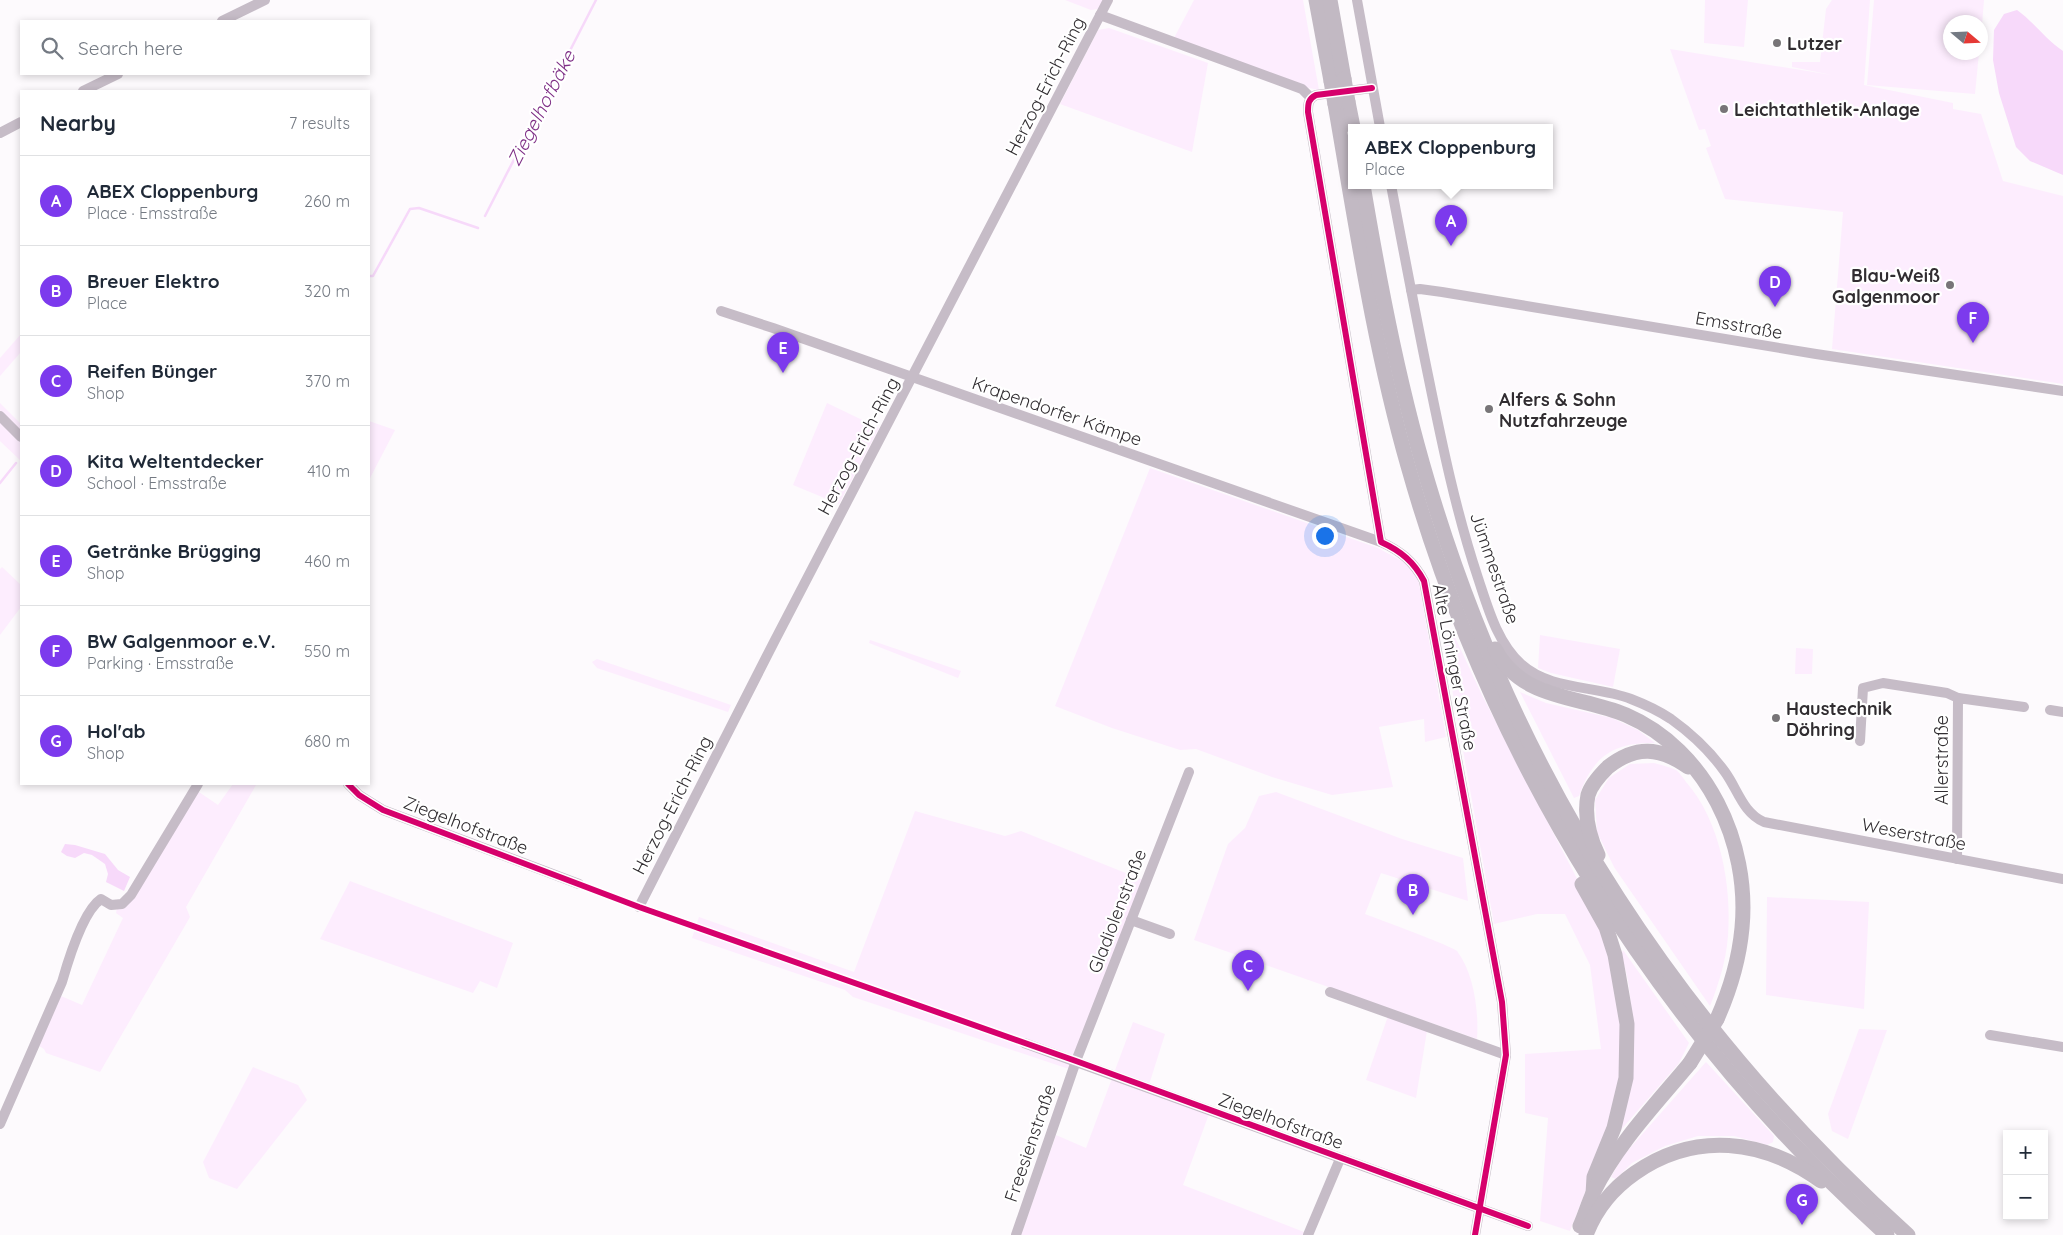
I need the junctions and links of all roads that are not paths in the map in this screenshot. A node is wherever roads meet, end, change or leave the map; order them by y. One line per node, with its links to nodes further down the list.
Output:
1 (265, 0): 7 (street)
2 (1108, 0): 6 (street, Herzog-Erich-Ring)
3 (1316, 0): 9 (highway)
4 (1330, 0): 9 (highway)
5 (1356, 0): 10 (street)
6 (1100, 16): 12 (street); 24 (street, Herzog-Erich-Ring)
7 (224, 20)
8 (116, 75): 11 (street)
9 (1337, 80): 13 (highway, bridge)
10 (1372, 88): 12 (street); 16 (street)
11 (85, 90)
12 (1311, 98): 28 (street)
13 (1342, 103): 15 (highway); 18 (highway)
14 (20, 123): 17 (street)
15 (1352, 124)
16 (1379, 124)
17 (0, 133)
18 (1348, 140)
19 (1356, 189): 40 (highway)
20 (1364, 189): 29 (highway)
21 (1392, 189): 22 (street, Jümmestraße)
22 (1411, 290): 25 (street, Emsstraße); 39 (street, Jümmestraße)
23 (722, 312): 24 (street, Krapendorfer Kämpe)
24 (912, 377): 28 (street, Krapendorfer Kämpe); 45 (street, Herzog-Erich-Ring)
25 (2063, 390)
26 (0, 416): 27 (street)
27 (20, 436)
28 (1381, 542): 52 (street, Alte Löninger Straße)
29 (1448, 544): 36 (highway); 44 (highway)
30 (1958, 698): 31 (street, Allerstraße); 34 (street); 41 (street, Allerstraße)
31 (2024, 707)
32 (2050, 710): 33 (street)
33 (2063, 712)
34 (1860, 741)
35 (1189, 772): 46 (street, Gladiolenstraße)
36 (1700, 775): 44 (highway); 56 (highway, bridge)
37 (197, 785): 54 (street)
38 (349, 785): 43 (street, Ziegelhofstraße)
39 (1759, 820): 41 (street, Weserstraße)
40 (1565, 840): 56 (highway); 57 (highway)
41 (1957, 859): 42 (street, Weserstraße)
42 (2063, 879)
43 (580, 884)
44 (1615, 895): 66 (highway)
45 (639, 907)
46 (1131, 920): 47 (street); 53 (street, Gladiolenstraße)
47 (1170, 934)
48 (1330, 992): 52 (street)
49 (1990, 1035): 51 (street)
50 (1024, 1043): 53 (street, Ziegelhofstraße)
51 (2063, 1047)
52 (1506, 1055): 58 (street, Alte Löninger Straße)
53 (1076, 1061): 55 (street, Ziegelhofstraße); 60 (street, Freesienstraße)
54 (0, 1124)
55 (1340, 1158): 58 (street, Ziegelhofstraße); 61 (street)
56 (1593, 1194): 63 (highway)
57 (1852, 1203): 64 (highway); 65 (highway)
58 (1480, 1209): 59 (street, Ziegelhofstraße); 62 (street, Alte Löninger Straße)
59 (1528, 1226)
60 (1016, 1235)
61 (1308, 1235)
62 (1475, 1235)
63 (1578, 1235)
64 (1586, 1235)
65 (1887, 1235)
66 (1908, 1235)

